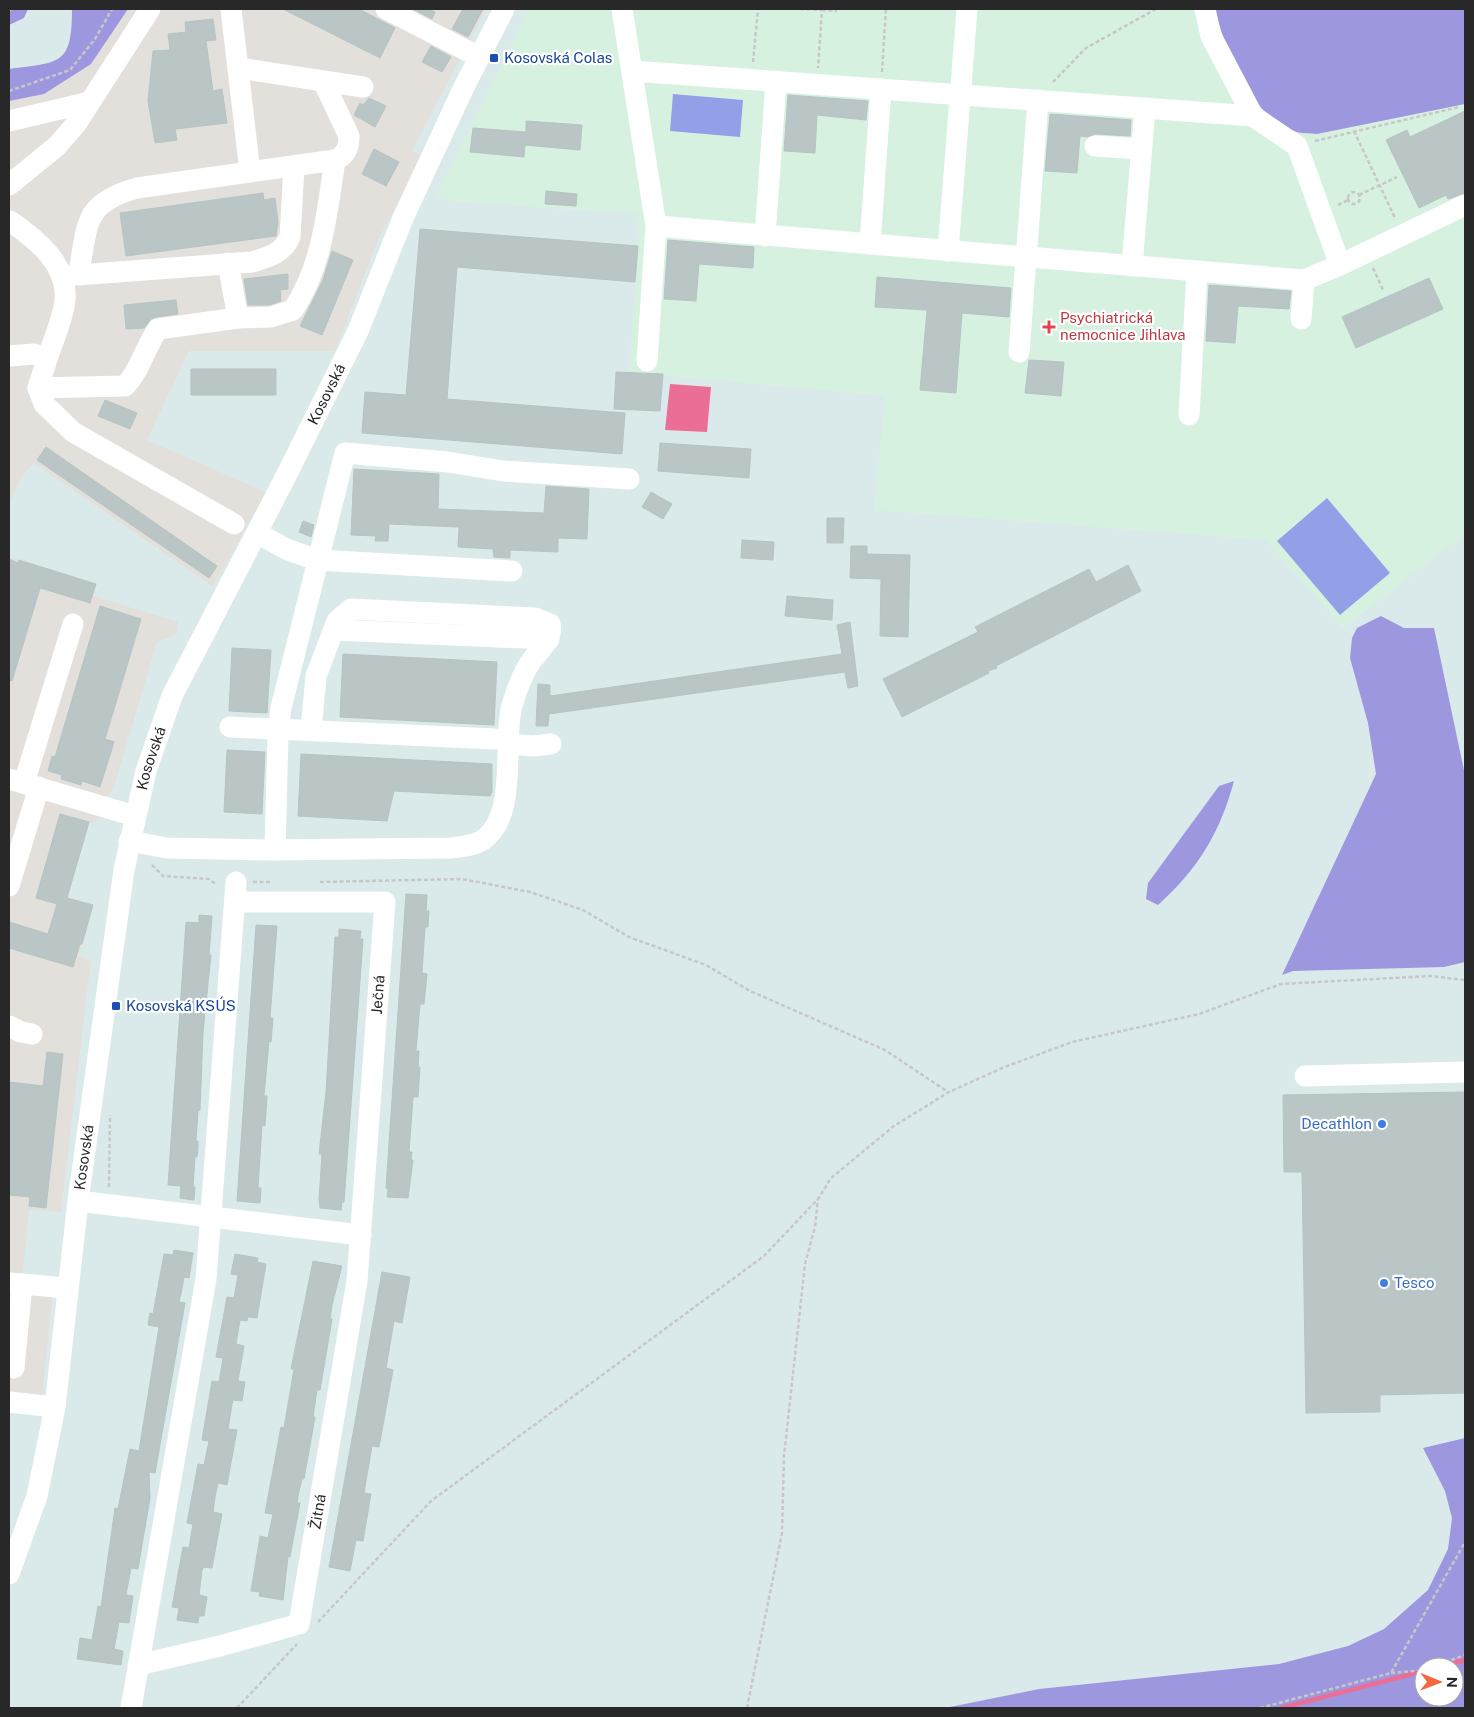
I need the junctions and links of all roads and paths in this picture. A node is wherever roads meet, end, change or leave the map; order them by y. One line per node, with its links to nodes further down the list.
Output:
1 (112, 9): 24 (path)
2 (150, 9): 27 (street)
3 (231, 9): 16 (street)
4 (386, 9): 15 (street)
5 (504, 9): 15 (street, Kosovská)
6 (622, 9): 17 (street)
7 (758, 9): 18 (path)
8 (800, 9): 14 (path)
9 (836, 9): 14 (path)
10 (886, 9): 23 (path)
11 (967, 9): 25 (street)
12 (1156, 9): 26 (path)
13 (1205, 9): 30 (street)
14 (822, 10): 21 (path)
15 (479, 57): 68 (street, Kosovská)
16 (238, 68): 19 (street); 38 (street)
17 (632, 71): 18 (street); 45 (street)
18 (752, 79): 20 (street)
19 (324, 81): 22 (street); 36 (street)
20 (776, 81): 21 (street); 47 (street)
21 (817, 84): 23 (street)
22 (363, 87)
23 (881, 89): 25 (street); 48 (street)
24 (9, 91)
25 (960, 94): 26 (street); 49 (street)
26 (1038, 100): 29 (street); 51 (street)
27 (90, 102): 31 (street); 40 (street)
28 (1459, 107): 32 (path)
29 (1145, 108): 30 (street); 35 (street)
30 (1253, 116): 34 (street)
31 (9, 121)
32 (1354, 131): 34 (path); 41 (path)
33 (1095, 146): 35 (street)
34 (1297, 146): 53 (street)
35 (1141, 149): 54 (street)
36 (335, 160): 37 (street); 58 (street)
37 (294, 166): 38 (street); 52 (street)
38 (250, 172): 52 (street)
39 (1397, 177): 41 (path)
40 (9, 185)
41 (1379, 185): 42 (path); 46 (path)
42 (1359, 195): 42 (path)
43 (1465, 205): 46 (street)
44 (9, 224): 62 (street)
45 (656, 226): 47 (street); 63 (street)
46 (1403, 235): 50 (street)
47 (765, 236): 48 (street)
48 (870, 244): 49 (street)
49 (948, 250): 51 (street)
50 (1367, 252): 53 (street); 57 (path)
51 (1025, 257): 54 (street); 60 (street)
52 (228, 264): 58 (street)
53 (1340, 265): 56 (street)
54 (1132, 266): 55 (street)
55 (1197, 271): 56 (street); 65 (street)
56 (1304, 280): 59 (street)
57 (1383, 290)
58 (238, 318): 64 (street)
59 (1301, 319)
60 (1019, 352)
61 (9, 356): 62 (street)
62 (47, 359): 64 (street)
63 (646, 361)
64 (38, 388): 67 (street)
65 (1189, 414)
66 (629, 479): 69 (street)
67 (234, 524)
68 (257, 533): 69 (street); 78 (street, Kosovská)
69 (317, 560): 70 (street); 73 (street)
70 (512, 570)
71 (73, 624): 77 (street)
72 (230, 727): 73 (street)
73 (279, 729): 74 (street); 80 (street)
74 (311, 730): 75 (street); 75 (street)
75 (501, 742): 76 (street); 80 (street)
76 (551, 744)
77 (24, 783): 78 (street); 84 (street)
78 (136, 816): 79 (street, Kosovská)
79 (129, 841): 80 (street); 93 (street, Kosovská)
80 (275, 850)
81 (151, 864): 85 (path)
82 (273, 882): 85 (path)
83 (320, 882): 91 (path)
84 (9, 886)
85 (236, 892): 94 (street); 95 (street, Ječná)
86 (1465, 980): 91 (path)
87 (9, 1026): 88 (street)
88 (32, 1034)
89 (1465, 1072): 90 (street)
90 (1305, 1076)
91 (949, 1092): 92 (path)
92 (818, 1199): 103 (path); 110 (path)
93 (78, 1201): 94 (street); 97 (street, Kosovská)
94 (210, 1218): 95 (street); 105 (street)
95 (361, 1235): 105 (street, Žitná)
96 (16, 1284): 97 (street); 98 (street)
97 (67, 1288): 100 (street, Kosovská)
98 (14, 1368)
99 (9, 1402): 100 (street)
100 (55, 1407): 102 (street, Kosovská)
101 (1465, 1542): 107 (path)
102 (9, 1574)
103 (317, 1622)
104 (297, 1644): 109 (path)
105 (138, 1665): 108 (street)
106 (1414, 1671): 107 (path)
107 (1391, 1673): 111 (path)
108 (131, 1708)
109 (237, 1708)
110 (747, 1708)
111 (1260, 1708)

